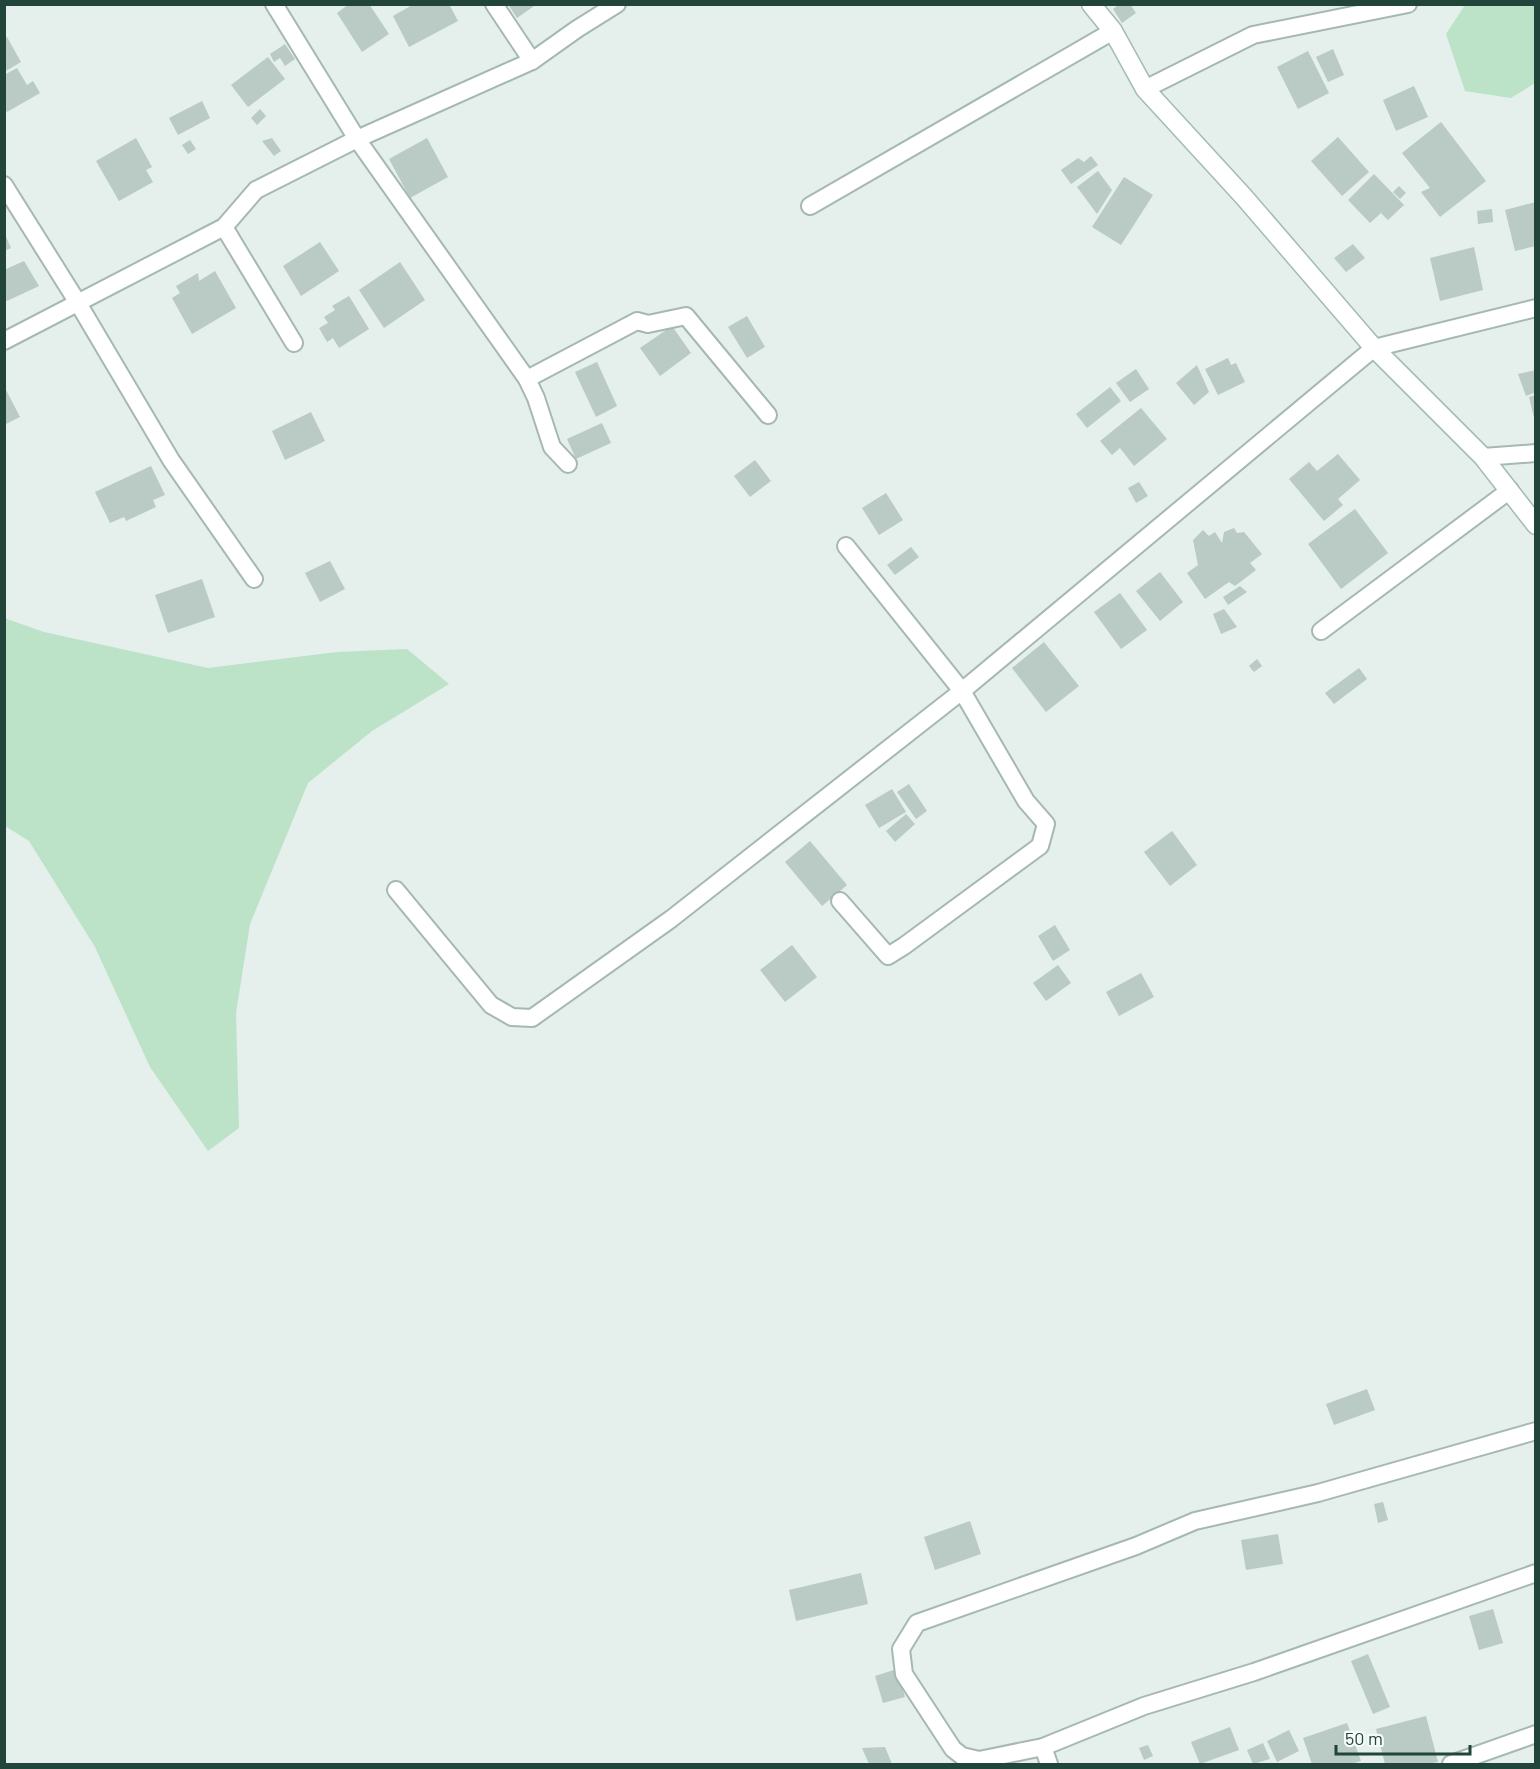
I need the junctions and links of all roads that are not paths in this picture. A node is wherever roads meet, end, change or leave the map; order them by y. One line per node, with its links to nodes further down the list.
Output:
1 (274, 4): 9 (street)
2 (494, 4): 7 (street)
3 (617, 4): 7 (street)
4 (1091, 4): 6 (street)
5 (1408, 4): 8 (street)
6 (1113, 31): 8 (street); 11 (street)
7 (532, 61): 9 (street)
8 (1145, 89): 17 (street)
9 (357, 139): 12 (street); 18 (street)
10 (4, 185): 13 (street)
11 (810, 206)
12 (224, 227): 13 (street); 16 (street)
13 (78, 303): 15 (street); 26 (street)
14 (1536, 308): 17 (street)
15 (4, 341)
16 (294, 342)
17 (1374, 348): 21 (street); 28 (street)
18 (527, 379): 19 (street); 22 (street)
19 (768, 415)
20 (1536, 453): 21 (street)
21 (1483, 458): 23 (street)
22 (568, 464)
23 (1510, 490): 24 (street); 27 (street)
24 (1536, 525)
25 (846, 546): 28 (street)
26 (254, 579)
27 (1321, 631)
28 (962, 691): 29 (street); 30 (street)
29 (396, 890)
30 (840, 901)
31 (1536, 1431): 34 (street)
32 (1536, 1573): 34 (street)
33 (1536, 1734): 36 (street)
34 (1043, 1747): 35 (street)
35 (1049, 1764)
36 (1451, 1764)

